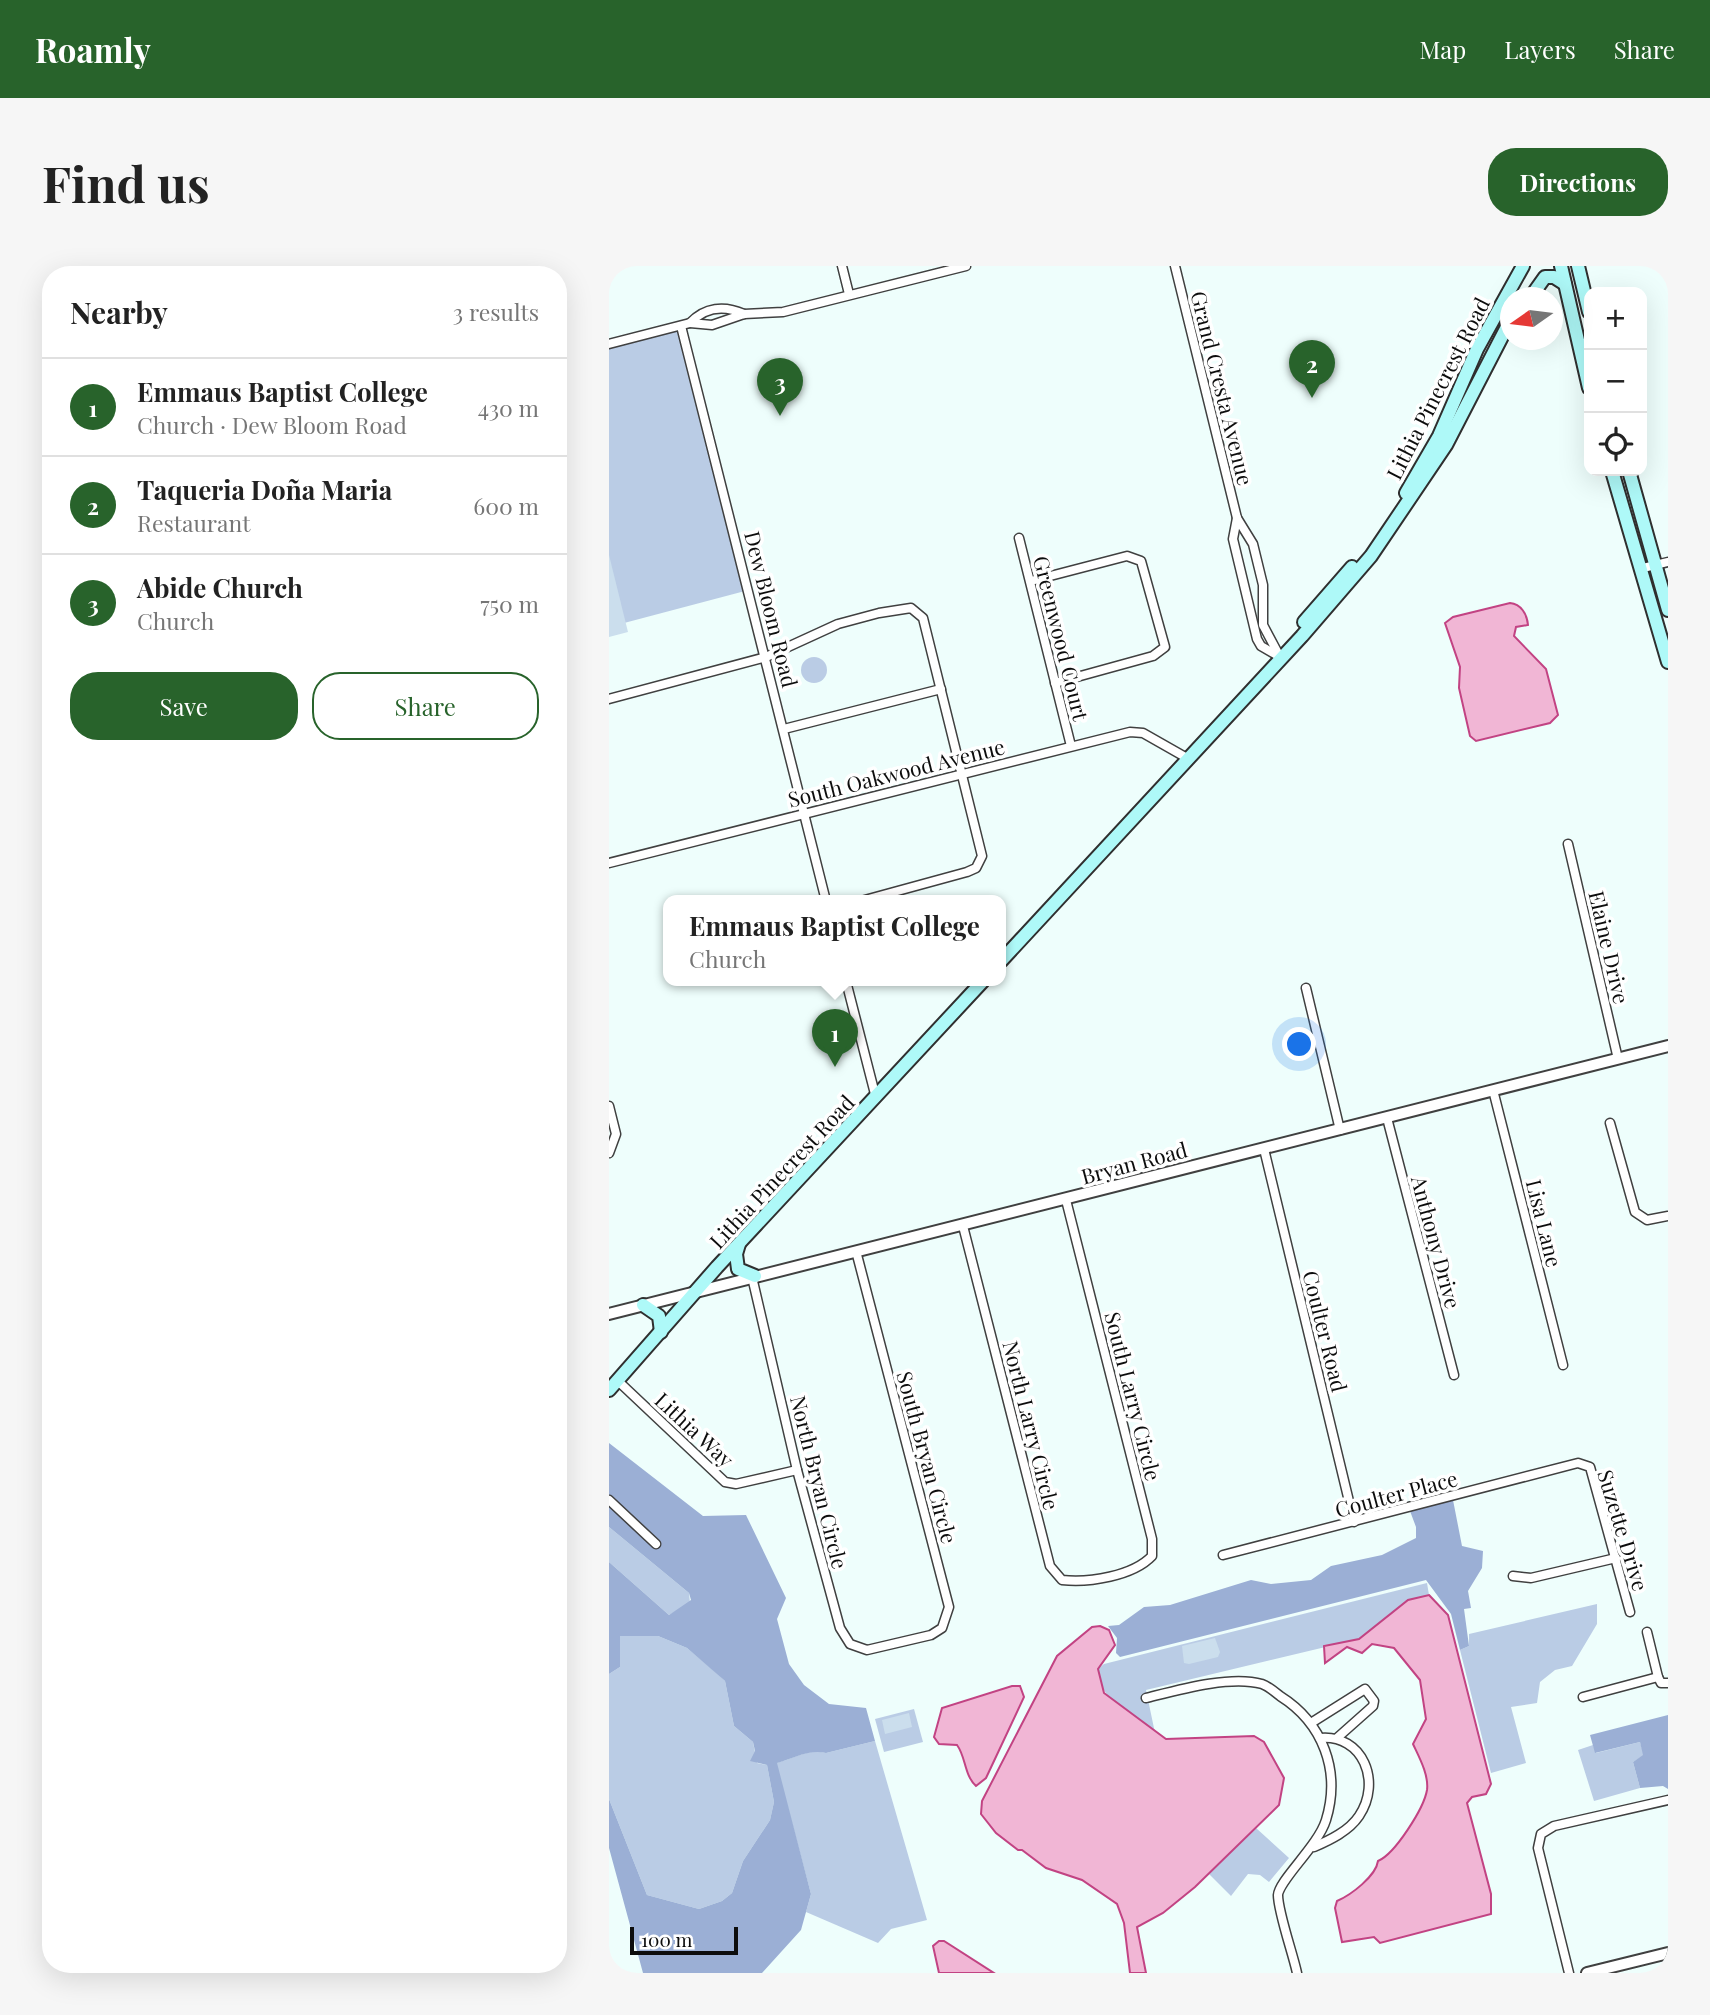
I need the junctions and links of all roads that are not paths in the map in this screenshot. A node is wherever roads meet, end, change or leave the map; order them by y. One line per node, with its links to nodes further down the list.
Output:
1 (842, 266): 13 (street)
2 (966, 266): 8 (street)
3 (1175, 266): 21 (street, Grand Cresta Avenue)
4 (1523, 266): 25 (main road, Lithia Pinecrest Road)
5 (1542, 266): 10 (main road, Lithia Pinecrest Road)
6 (1561, 266): 9 (main road)
7 (1578, 266): 12 (main road)
8 (943, 269): 13 (street)
9 (1565, 284): 11 (main road); 18 (main road)
10 (1530, 287)
11 (1538, 287)
12 (1584, 291)
13 (849, 294): 14 (street)
14 (744, 314): 15 (street); 15 (street)
15 (685, 325): 17 (street); 29 (street, Dew Bloom Road)
16 (1500, 340): 27 (main road, Lithia Pinecrest Road)
17 (609, 344)
18 (1584, 366)
19 (1614, 476): 24 (main road)
20 (1630, 476): 24 (main road)
21 (1237, 518): 30 (street, Grand Cresta Avenue); 30 (street, Grand Cresta Avenue)
22 (1019, 538): 26 (street, Greenwood Court)
23 (1668, 562): 24 (street)
24 (1649, 567): 28 (main road); 31 (main road)
25 (1350, 570): 27 (main road); 30 (main road, Lithia Pinecrest Road)
26 (1031, 581): 32 (street, Greenwood Court); 32 (street)
27 (1346, 587): 30 (main road, Lithia Pinecrest Road)
28 (1668, 610)
29 (766, 657): 33 (street); 34 (street); 35 (street, Dew Bloom Road)
30 (1280, 657): 37 (main road, Lithia Pinecrest Road)
31 (1668, 662)
32 (1055, 683): 36 (street, Greenwood Court)
33 (941, 689): 35 (street); 38 (street)
34 (609, 699)
35 (784, 729): 39 (street, Dew Bloom Road)
36 (1071, 746): 37 (street, South Oakwood Avenue); 38 (street, South Oakwood Avenue)
37 (1187, 758): 44 (main road, Lithia Pinecrest Road)
38 (962, 773): 39 (street, South Oakwood Avenue); 43 (street)
39 (805, 814): 41 (street, South Oakwood Avenue); 42 (street, Dew Bloom Road)
40 (1568, 844): 49 (street, Elaine Drive)
41 (609, 863)
42 (825, 895)
43 (882, 895)
44 (1006, 956)
45 (847, 986): 51 (street)
46 (978, 986): 51 (main road, Lithia Pinecrest Road)
47 (1306, 988): 55 (street)
48 (1668, 1046): 49 (street, Bryan Road)
49 (1618, 1059): 50 (street, Bryan Road)
50 (1493, 1090): 53 (street, Bryan Road); 68 (street, Lisa Lane)
51 (876, 1098): 61 (main road, Lithia Pinecrest Road)
52 (609, 1106): 57 (street)
53 (1387, 1118): 55 (street, Bryan Road); 69 (street, Anthony Drive)
54 (1610, 1123): 59 (street)
55 (1340, 1130): 56 (street, Bryan Road)
56 (1264, 1149): 58 (street, Bryan Road); 74 (street, Coulter Road)
57 (609, 1153)
58 (1066, 1200): 60 (street, Bryan Road); 78 (street, South Larry Circle)
59 (1668, 1216)
60 (963, 1226): 62 (street, Bryan Road); 78 (street, North Larry Circle)
61 (740, 1242): 63 (main road); 64 (main road, Lithia Pinecrest Road)
62 (856, 1251): 63 (street, Bryan Road); 82 (street, South Bryan Circle)
63 (754, 1277): 64 (street, Bryan Road); 72 (street, North Bryan Circle)
64 (697, 1291): 65 (street, Bryan Road); 67 (main road, Lithia Pinecrest Road)
65 (643, 1305): 66 (street, Bryan Road); 67 (main road)
66 (609, 1314)
67 (661, 1332): 70 (main road, Lithia Pinecrest Road)
68 (1563, 1365)
69 (1454, 1375)
70 (613, 1385): 72 (street, Lithia Way)
71 (1578, 1463): 74 (street, Coulter Place); 77 (street, Suzette Drive)
72 (797, 1470): 82 (street, North Bryan Circle)
73 (609, 1500): 75 (street)
74 (1355, 1522): 76 (street, Coulter Place)
75 (656, 1544)
76 (1223, 1555)
77 (1616, 1558): 79 (street); 80 (street, Suzette Drive)
78 (1110, 1574)
79 (1513, 1576)
80 (1630, 1612)
81 (1647, 1632): 83 (street)
82 (899, 1642)
83 (1658, 1677): 84 (street); 85 (street)
84 (1668, 1683)
85 (1583, 1697)
86 (1146, 1698): 87 (street)
87 (1311, 1723): 88 (street); 89 (street)
88 (1320, 1738): 89 (street); 91 (street)
89 (1337, 1738): 91 (street)
90 (1668, 1800): 94 (street)
91 (1314, 1847): 93 (street)
92 (1668, 1953): 95 (street)
93 (1297, 1973)
94 (1569, 1973)
95 (1587, 1973)

